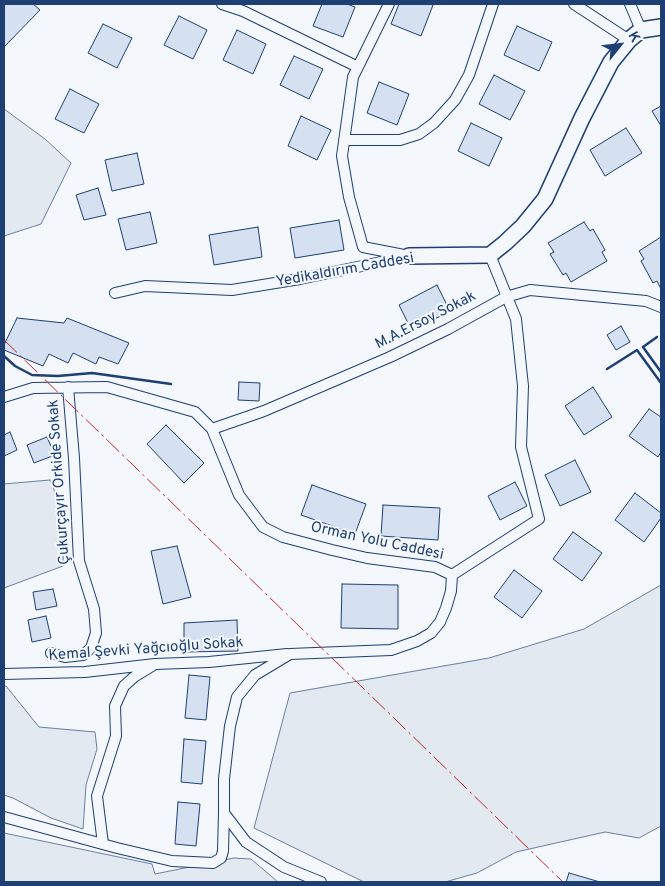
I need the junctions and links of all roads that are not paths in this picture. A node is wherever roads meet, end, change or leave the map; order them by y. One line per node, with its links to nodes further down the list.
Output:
1 (222, 4): 8 (street)
2 (389, 4): 8 (street)
3 (493, 4): 9 (street)
4 (574, 4): 7 (street)
5 (630, 4): 7 (street)
6 (661, 27): 7 (street)
7 (635, 35): 10 (street)
8 (358, 67): 9 (street)
9 (344, 140): 11 (street)
10 (490, 255): 11 (street, Yedikaldırım Caddesi); 13 (street)
11 (409, 256): 12 (street, Yedikaldırım Caddesi)
12 (115, 293)
13 (506, 297): 14 (street, M.A.Ersoy Sokak); 17 (street, M.A.Ersoy Sokak); 18 (street)
14 (661, 307)
15 (68, 387): 16 (street, Orman Yolu Caddesi); 17 (street, Orman Yolu Caddesi); 19 (street, Çukurçayır Orkide Sokak)
16 (4, 397)
17 (212, 429): 18 (street, Orman Yolu Caddesi)
18 (452, 575): 20 (street, Orman Yolu Caddesi)
19 (51, 653)
20 (290, 654): 21 (street, Kemal Şevki Yağcıoğlu Sokak); 23 (street, Orman Yolu Caddesi)
21 (155, 664): 22 (street, Kemal Şevki Yağcıoğlu Sokak); 25 (street)
22 (4, 674)
23 (224, 813): 25 (street, Orman Yolu Caddesi); 26 (street)
24 (4, 816): 25 (street)
25 (103, 844)
26 (321, 882)

